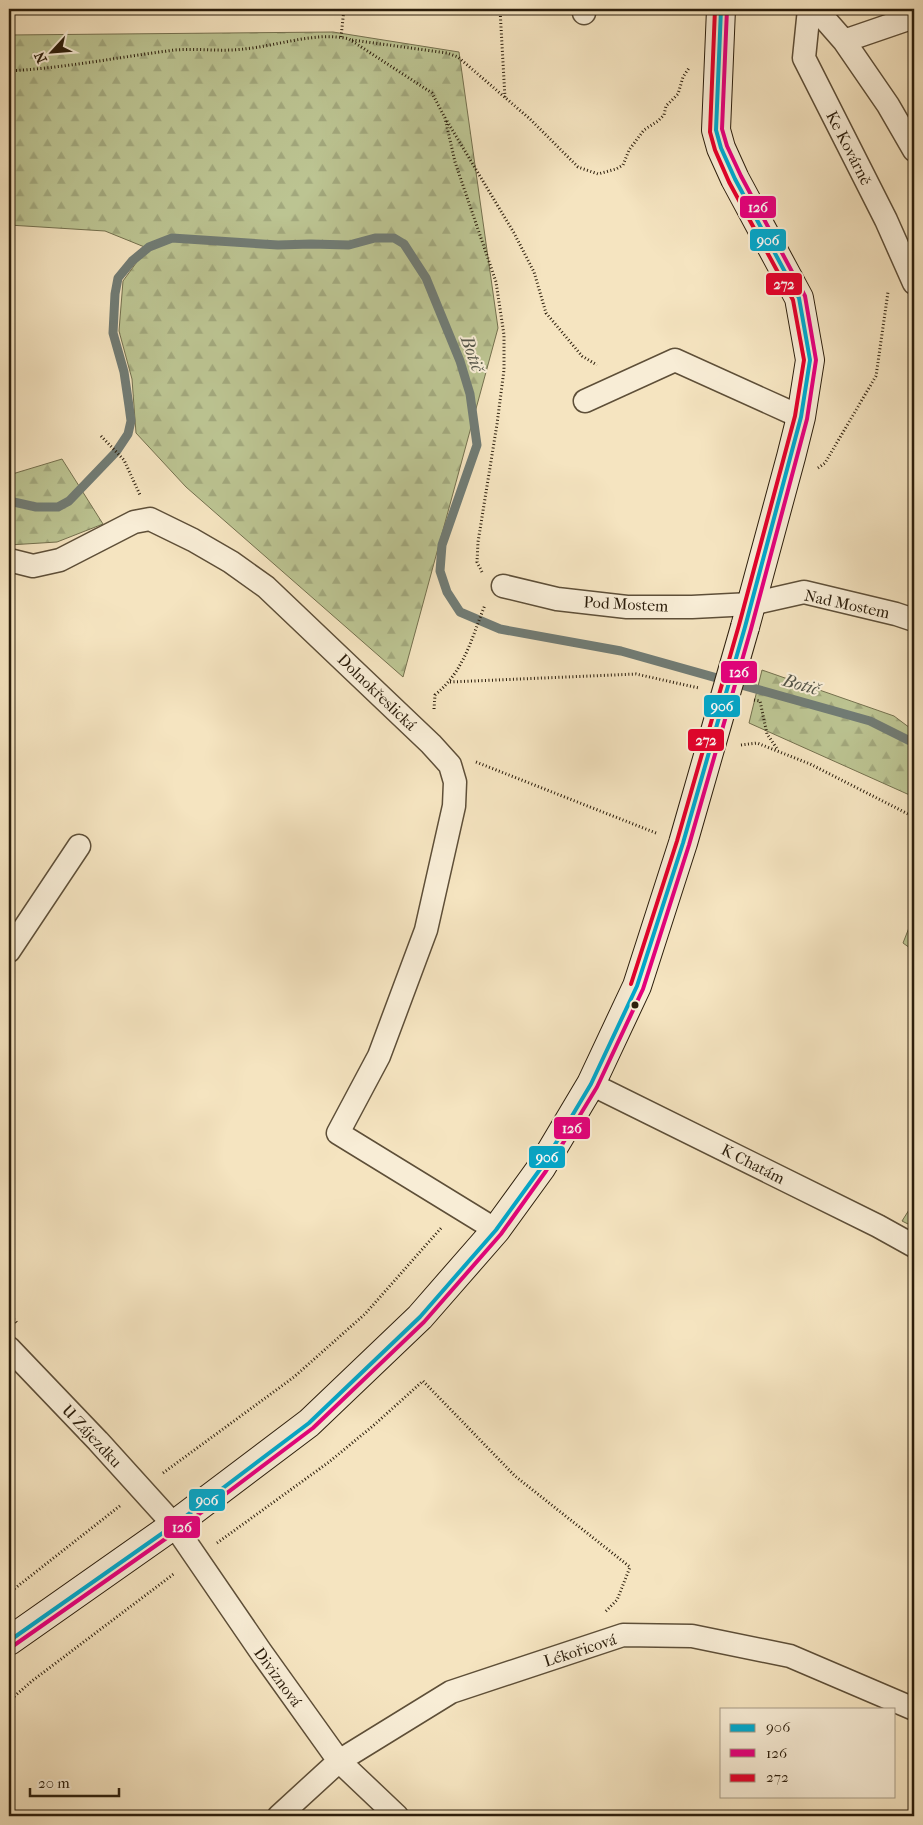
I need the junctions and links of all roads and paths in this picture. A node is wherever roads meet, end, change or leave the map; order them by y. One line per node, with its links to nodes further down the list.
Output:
1 (344, 9): 7 (path)
2 (500, 9): 12 (path)
3 (721, 9): 19 (street)
4 (808, 9): 15 (street, Ke Kovárně)
5 (816, 9): 9 (street)
6 (914, 17): 9 (street)
7 (341, 38): 8 (path); 11 (path)
8 (349, 40): 12 (path); 13 (path)
9 (844, 41): 14 (street)
10 (691, 63): 12 (path)
11 (9, 70)
12 (505, 99)
13 (445, 118): 17 (path); 24 (path)
14 (914, 150)
15 (914, 283)
16 (888, 285): 21 (path)
17 (626, 382): 18 (street); 19 (street)
18 (585, 400)
19 (801, 417): 26 (street)
20 (100, 436): 22 (path)
21 (813, 473)
22 (150, 519): 23 (street); 30 (street, Dolnokřeslická)
23 (9, 560)
24 (494, 581): 26 (street, Pod Mostem)
25 (484, 605): 28 (path)
26 (748, 616): 27 (street, Nad Mostem); 29 (street, bridge)
27 (914, 620)
28 (450, 682): 29 (path); 30 (path)
29 (726, 696): 32 (path); 38 (street)
30 (431, 744): 40 (street, Dolnokřeslická)
31 (735, 745): 32 (path)
32 (778, 750): 34 (path)
33 (475, 761): 35 (path)
34 (914, 817)
35 (657, 833)
36 (78, 846): 37 (street)
37 (9, 951)
38 (591, 1084): 40 (street); 41 (street, K Chatám)
39 (444, 1224): 43 (path)
40 (496, 1230): 45 (street)
41 (914, 1246)
42 (9, 1348): 45 (street, U Zájezdku)
43 (156, 1477)
44 (123, 1504): 47 (path)
45 (174, 1525): 46 (street, Diviznová); 49 (street)
46 (196, 1558): 48 (path); 50 (path); 52 (street, Diviznová)
47 (9, 1593)
48 (601, 1615)
49 (9, 1642)
50 (9, 1701)
51 (914, 1709): 52 (street, Lékořicová)
52 (339, 1761): 53 (street, Lékořicová); 54 (street, Diviznová)
53 (278, 1816)
54 (397, 1816)

